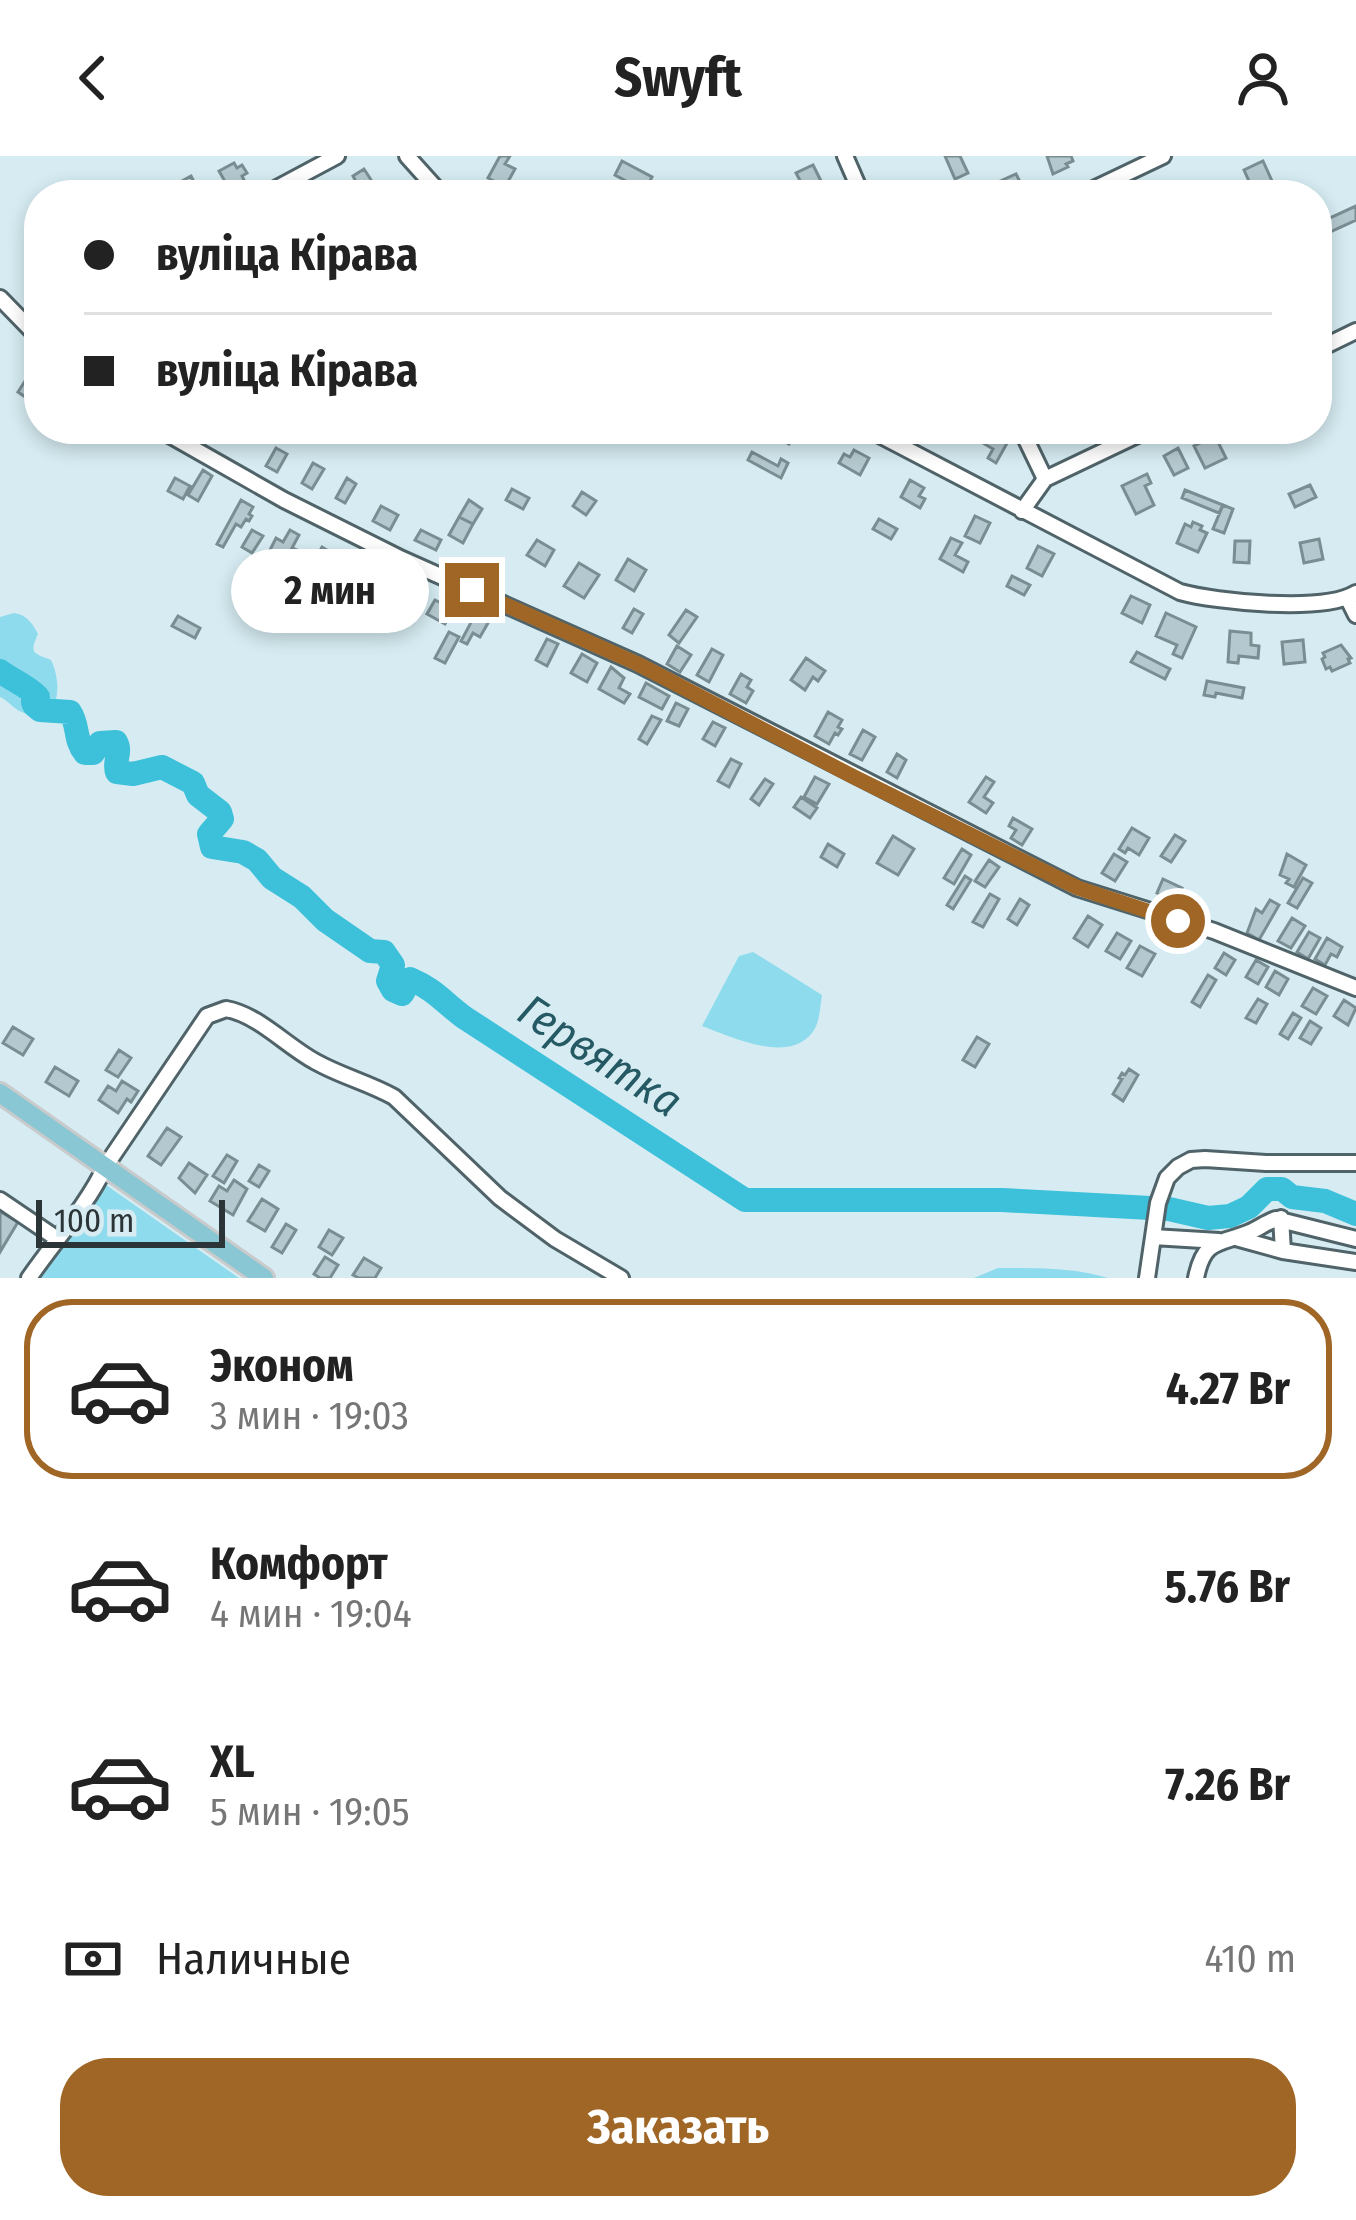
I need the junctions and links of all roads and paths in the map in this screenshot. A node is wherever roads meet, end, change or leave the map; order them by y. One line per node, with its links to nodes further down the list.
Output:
1 (337, 156): 4 (street)
2 (407, 156): 5 (street)
3 (1163, 156): 6 (street)
4 (292, 180)
5 (429, 180)
6 (1113, 180)
7 (0, 298): 8 (street)
8 (24, 323)
9 (185, 444): 17 (street)
10 (896, 444): 14 (street)
11 (1028, 444): 13 (street)
12 (1118, 444): 13 (street)
13 (1045, 479): 14 (street)
14 (1022, 511): 15 (street)
15 (1352, 596): 16 (street)
16 (1356, 615)
17 (1356, 988)
18 (0, 1093): 20 (main road)
19 (1356, 1163): 23 (street)
20 (105, 1166): 24 (street); 30 (main road); 31 (street)
21 (0, 1200): 24 (street)
22 (1281, 1218): 25 (street); 26 (street); 27 (street)
23 (1153, 1237): 25 (street); 32 (street)
24 (56, 1238): 29 (street)
25 (1226, 1239): 27 (street); 33 (street)
26 (1356, 1239)
27 (1283, 1251): 28 (street)
28 (1356, 1262)
29 (29, 1278)
30 (264, 1278)
31 (621, 1278)
32 (1147, 1278)
33 (1196, 1278)

